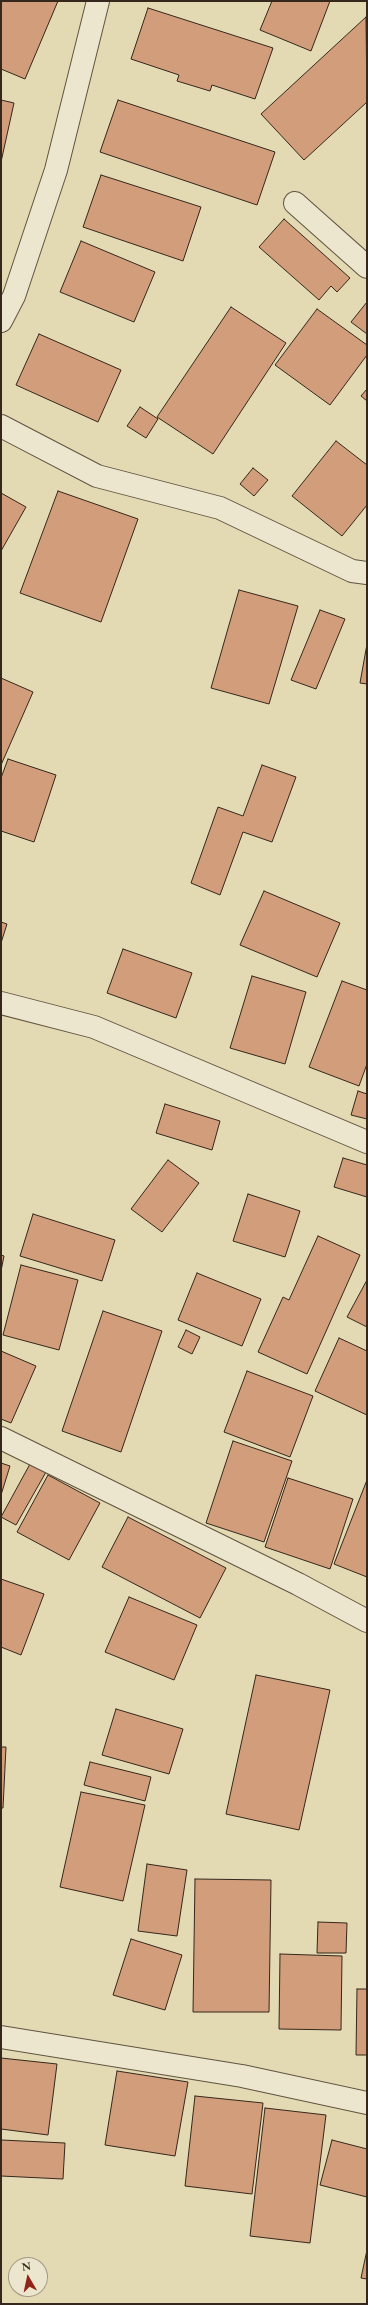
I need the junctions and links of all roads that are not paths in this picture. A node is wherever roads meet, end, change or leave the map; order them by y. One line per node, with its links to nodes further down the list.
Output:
1 (98, 1): 4 (street)
2 (295, 204): 3 (street)
3 (367, 267)
4 (1, 321)
5 (1, 426): 6 (street)
6 (367, 573)
7 (1, 1003): 8 (street)
8 (367, 1142)
9 (1, 1438): 10 (street)
10 (367, 1621)
11 (1, 2037): 12 (street)
12 (367, 2103)

